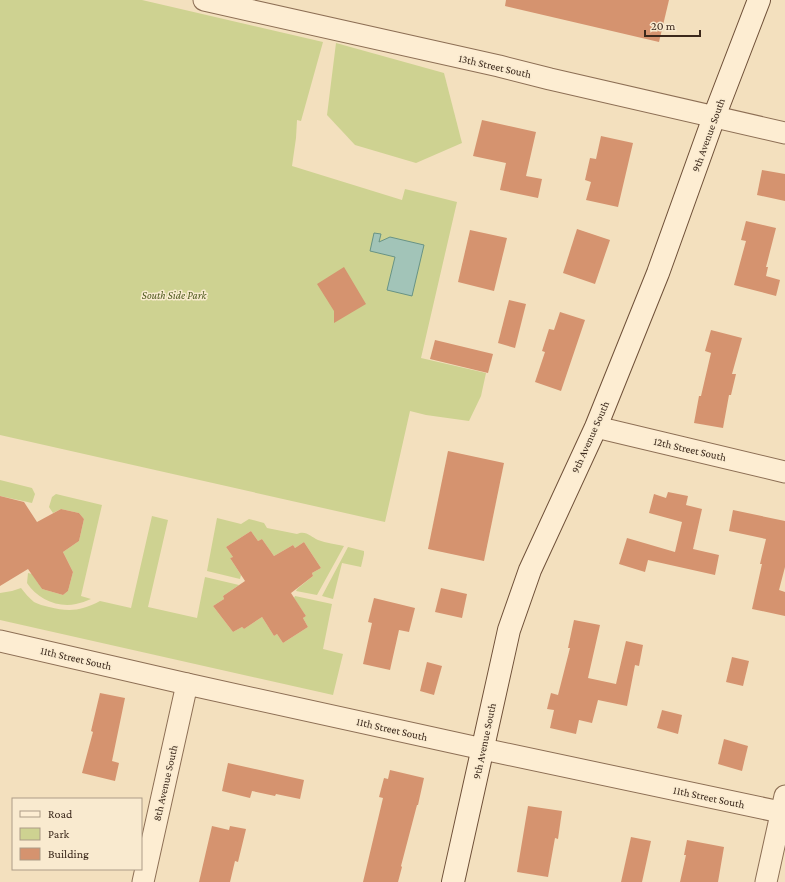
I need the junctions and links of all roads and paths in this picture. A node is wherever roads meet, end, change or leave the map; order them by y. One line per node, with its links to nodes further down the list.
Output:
1 (204, 0): 3 (street, 13th Street South)
2 (759, 0): 3 (street, 9th Avenue South)
3 (714, 117): 4 (street, 13th Street South); 5 (street, 9th Avenue South)
4 (785, 133)
5 (596, 427): 6 (street, 12th Street South); 9 (street, 9th Avenue South)
6 (785, 472)
7 (0, 641): 8 (street, 11th Street South)
8 (187, 684): 9 (street, 11th Street South); 11 (street, 8th Avenue South)
9 (483, 749): 10 (street, 11th Street South); 12 (street, 9th Avenue South)
10 (784, 807): 13 (street)
11 (143, 882)
12 (453, 882)
13 (766, 882)

